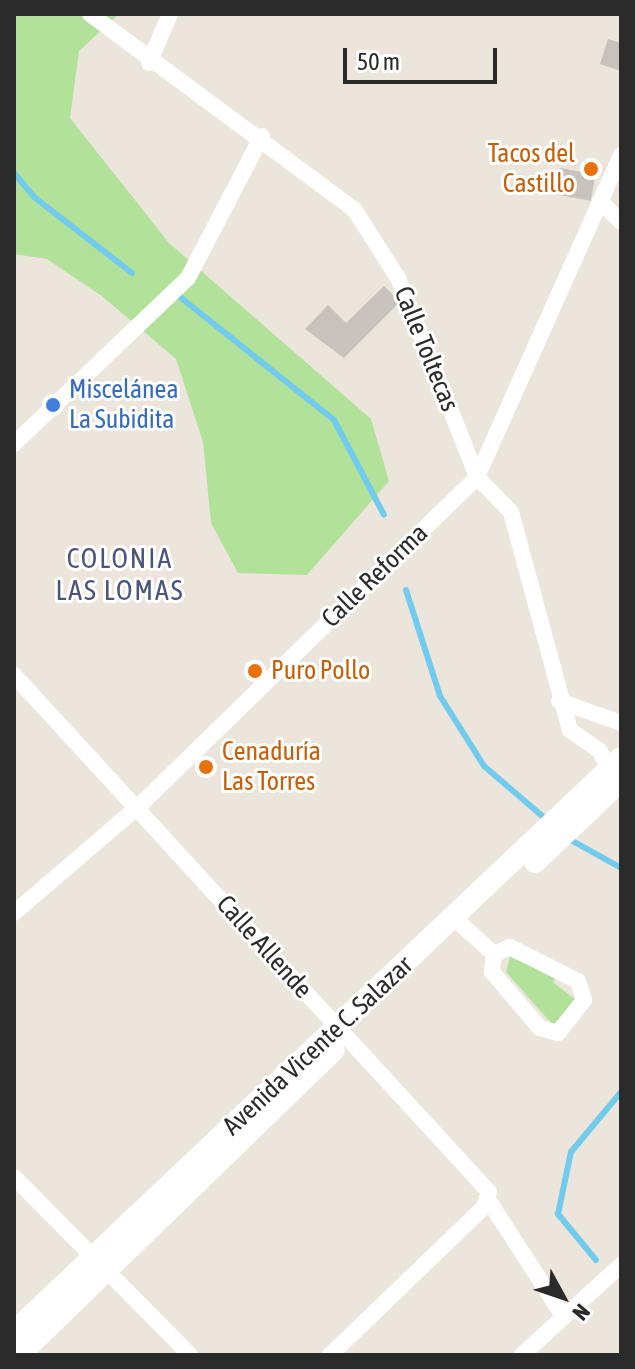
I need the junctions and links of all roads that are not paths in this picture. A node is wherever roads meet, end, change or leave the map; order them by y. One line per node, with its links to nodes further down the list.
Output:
1 (90, 14): 3 (street, Calle Toltecas)
2 (170, 14): 3 (street)
3 (149, 63): 4 (street, Calle Toltecas)
4 (262, 136): 8 (street); 9 (street, Calle Toltecas)
5 (621, 155): 6 (street, Calle Reforma)
6 (600, 201): 7 (street); 9 (street, Calle Reforma)
7 (621, 222)
8 (14, 444)
9 (477, 477): 11 (street, Calle Toltecas); 14 (street, Calle Reforma)
10 (14, 675): 14 (street, Calle Allende)
11 (559, 701): 12 (street); 13 (street, Calle Toltecas)
12 (621, 723)
13 (617, 773): 16 (main road, Avenida Vicente C. Salazar)
14 (139, 806): 15 (street, Calle Reforma); 18 (street, Calle Allende)
15 (14, 913)
16 (460, 923): 17 (street); 18 (main road, Avenida Vicente C. Salazar)
17 (494, 954): 17 (street)
18 (341, 1033): 20 (street, Calle Allende); 22 (main road, Avenida Vicente C. Salazar)
19 (14, 1177): 22 (street)
20 (487, 1198): 23 (street, Calle Allende); 27 (street)
21 (621, 1265): 23 (street)
22 (100, 1266): 24 (main road, Avenida Vicente C. Salazar); 25 (main road, Avenida Vicente C. Salazar); 26 (street)
23 (563, 1316): 28 (street)
24 (14, 1332)
25 (19, 1355)
26 (190, 1355)
27 (330, 1355)
28 (522, 1355)

